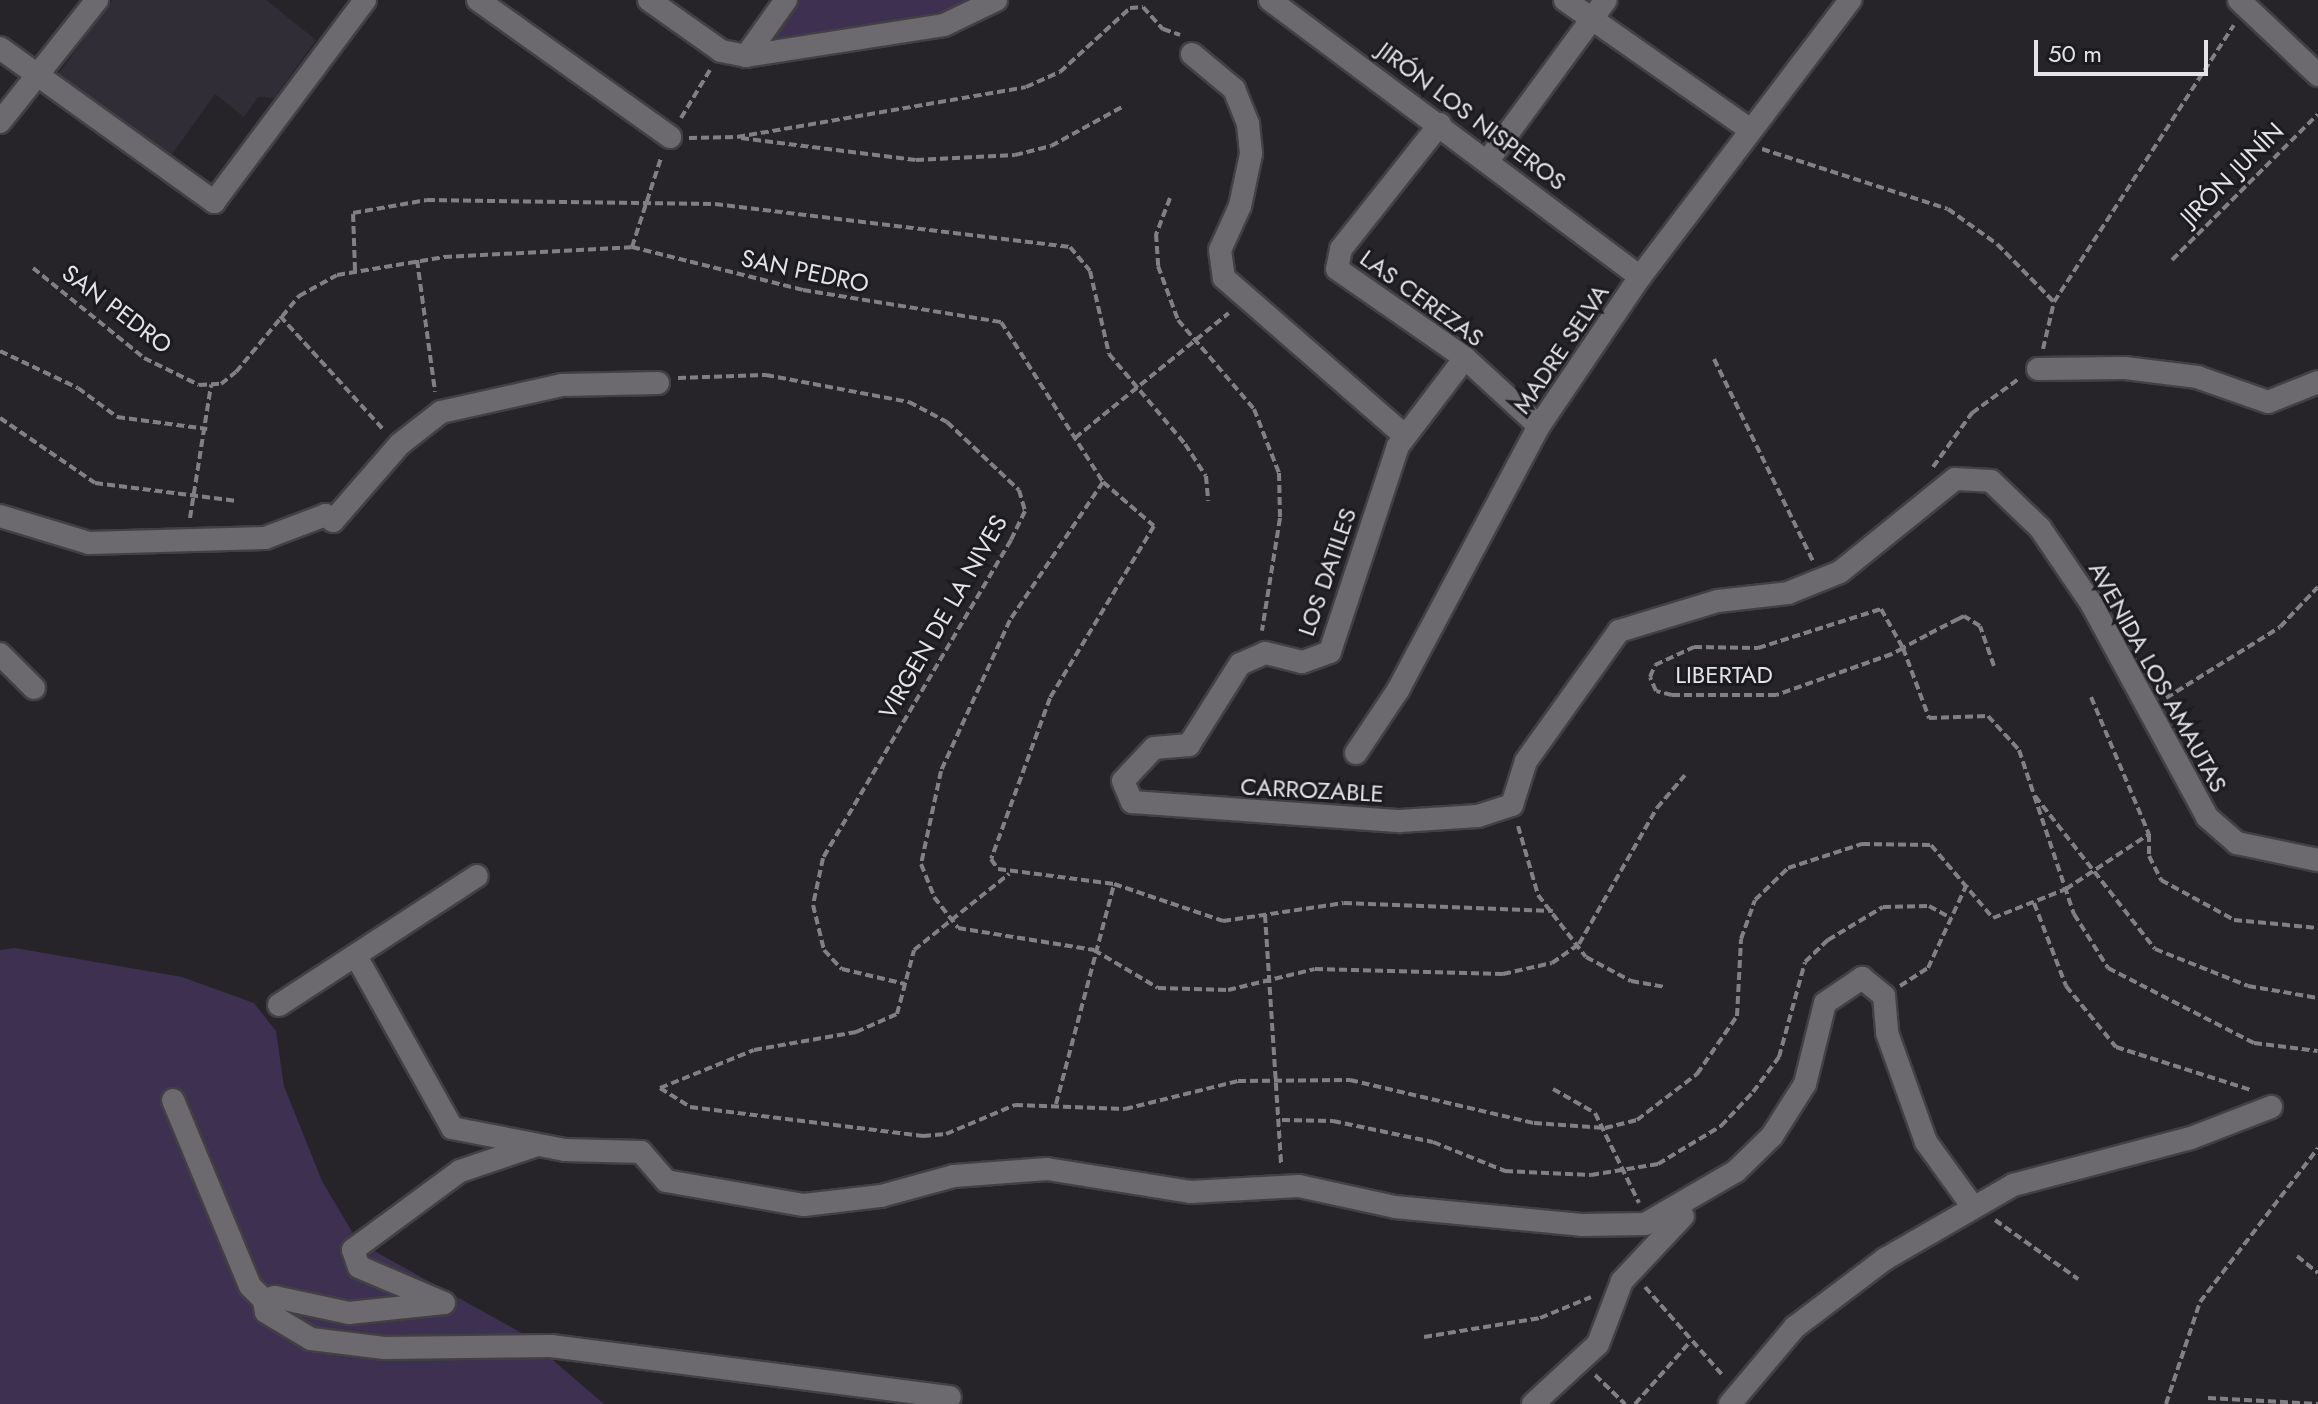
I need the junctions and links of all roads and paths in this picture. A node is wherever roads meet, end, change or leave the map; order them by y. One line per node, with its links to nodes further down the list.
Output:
1 (97, 0): 17 (street)
2 (365, 0): 17 (street)
3 (478, 0): 23 (street)
4 (649, 0): 15 (street)
5 (786, 0): 15 (street)
6 (1270, 0): 21 (street, JIRÓN LOS NISPEROS)
7 (1565, 0): 12 (street)
8 (1606, 0): 12 (street)
9 (1850, 0): 22 (street, MADRE SELVA)
10 (2246, 2): 16 (street); 33 (path)
11 (988, 3): 15 (street)
12 (1592, 20): 22 (street); 25 (street)
13 (0, 48): 17 (street)
14 (1192, 54): 24 (path); 32 (street)
15 (746, 56)
16 (2318, 75)
17 (39, 76): 20 (street)
18 (1122, 107): 24 (path)
19 (2318, 114): 28 (path, JIRÓN JUNÍN)
20 (0, 122)
21 (1440, 124): 25 (street, JIRÓN LOS NISPEROS); 37 (street, LAS CEREZAS)
22 (1746, 136): 31 (street, MADRE SELVA); 33 (path)
23 (670, 137): 24 (path)
24 (737, 137)
25 (1489, 159): 31 (street, JIRÓN LOS NISPEROS)
26 (1170, 198): 35 (path)
27 (417, 260): 30 (path, SAN PEDRO); 44 (path); 49 (path, SAN PEDRO)
28 (2172, 260)
29 (33, 268): 42 (path, SAN PEDRO)
30 (355, 270): 34 (path, SAN PEDRO); 43 (path)
31 (1640, 277): 46 (street, MADRE SELVA)
32 (1245, 297): 35 (path); 48 (street)
33 (2054, 302): 39 (path)
34 (280, 316): 42 (path, SAN PEDRO); 50 (path)
35 (1191, 341): 43 (path); 60 (path)
36 (0, 351): 47 (path)
37 (1465, 358): 46 (street, LAS CEREZAS); 48 (street, LOS DATILES)
38 (1714, 359): 57 (path)
39 (2038, 369): 40 (street); 55 (path)
40 (2318, 382)
41 (658, 383): 44 (street); 88 (path, VIRGEN DE LA NIVES)
42 (211, 385): 47 (path)
43 (1133, 388): 49 (path); 54 (path)
44 (441, 412): 50 (street)
45 (0, 418): 52 (path)
46 (1539, 426): 66 (street, MADRE SELVA)
47 (207, 429): 52 (path)
48 (1404, 435): 60 (street, LOS DATILES)
49 (1075, 438): 51 (path, SAN PEDRO)
50 (400, 444): 56 (street)
51 (1103, 482): 74 (path, SAN PEDRO); 82 (path)
52 (198, 496): 53 (path)
53 (237, 501)
54 (1208, 501)
55 (1917, 510): 57 (street, AVENIDA LOS AMAUTAS); 65 (street, AVENIDA LOS AMAUTAS)
56 (0, 516)
57 (1821, 578): 70 (street, AVENIDA LOS AMAUTAS)
58 (2318, 587): 65 (path)
59 (1903, 648): 59 (path, LIBERTAD); 62 (path, LIBERTAD); 69 (path)
60 (1265, 653): 68 (street, LOS DATILES)
61 (0, 654): 63 (street)
62 (1994, 666)
63 (34, 688)
64 (2091, 697): 71 (path)
65 (2149, 706): 72 (street, AVENIDA LOS AMAUTAS)
66 (1356, 753)
67 (1685, 775): 85 (path)
68 (1123, 781): 70 (street, CARROZABLE)
69 (2033, 794): 73 (path); 78 (path)
70 (1512, 805): 80 (path)
71 (2149, 834): 73 (path); 84 (path)
72 (2318, 860)
73 (2098, 871): 78 (path); 92 (path)
74 (1009, 874): 76 (path); 82 (path)
75 (477, 876): 87 (street)
76 (1114, 884): 81 (path); 86 (path)
77 (1967, 884): 79 (path); 83 (path); 101 (path)
78 (2066, 889): 79 (path); 94 (path)
79 (2034, 903): 99 (path)
80 (1553, 911): 81 (path); 85 (path)
81 (1265, 915): 89 (path)
82 (951, 918): 86 (path); 88 (path)
83 (1951, 918): 91 (path); 105 (path)
84 (2318, 928)
85 (1579, 944): 89 (path); 90 (path)
86 (1094, 950): 89 (path); 98 (path)
87 (356, 956): 93 (street); 102 (street)
88 (905, 984): 98 (path)
89 (1267, 984): 95 (path)
90 (1664, 987)
91 (1884, 996): 104 (street); 107 (street)
92 (2318, 998)
93 (279, 1005)
94 (2318, 1051)
95 (1278, 1082): 98 (path); 100 (path); 101 (path)
96 (1553, 1089): 101 (path)
97 (173, 1100): 113 (street)
98 (1056, 1104)
99 (2271, 1107): 107 (street)
100 (1282, 1120): 105 (path); 106 (path)
101 (1605, 1128): 105 (path)
102 (538, 1145): 106 (street); 113 (street)
103 (2318, 1148): 123 (path)
104 (1736, 1171): 108 (street); 111 (street)
105 (1625, 1173): 108 (path)
106 (1280, 1186): 108 (street)
107 (1973, 1207): 112 (path); 118 (street)
108 (1645, 1224)
109 (2297, 1256): 110 (path)
110 (2318, 1273)
111 (1627, 1275): 114 (path); 115 (path); 116 (street)
112 (2078, 1279)
113 (264, 1300): 117 (street)
114 (1424, 1337)
115 (1689, 1343): 118 (path); 122 (path)
116 (1580, 1362): 120 (street); 121 (path)
117 (950, 1397)
118 (1733, 1397)
119 (2208, 1398): 124 (path)
120 (1533, 1404)
121 (1625, 1404)
122 (1635, 1404)
123 (2166, 1404)
124 (2318, 1404)

